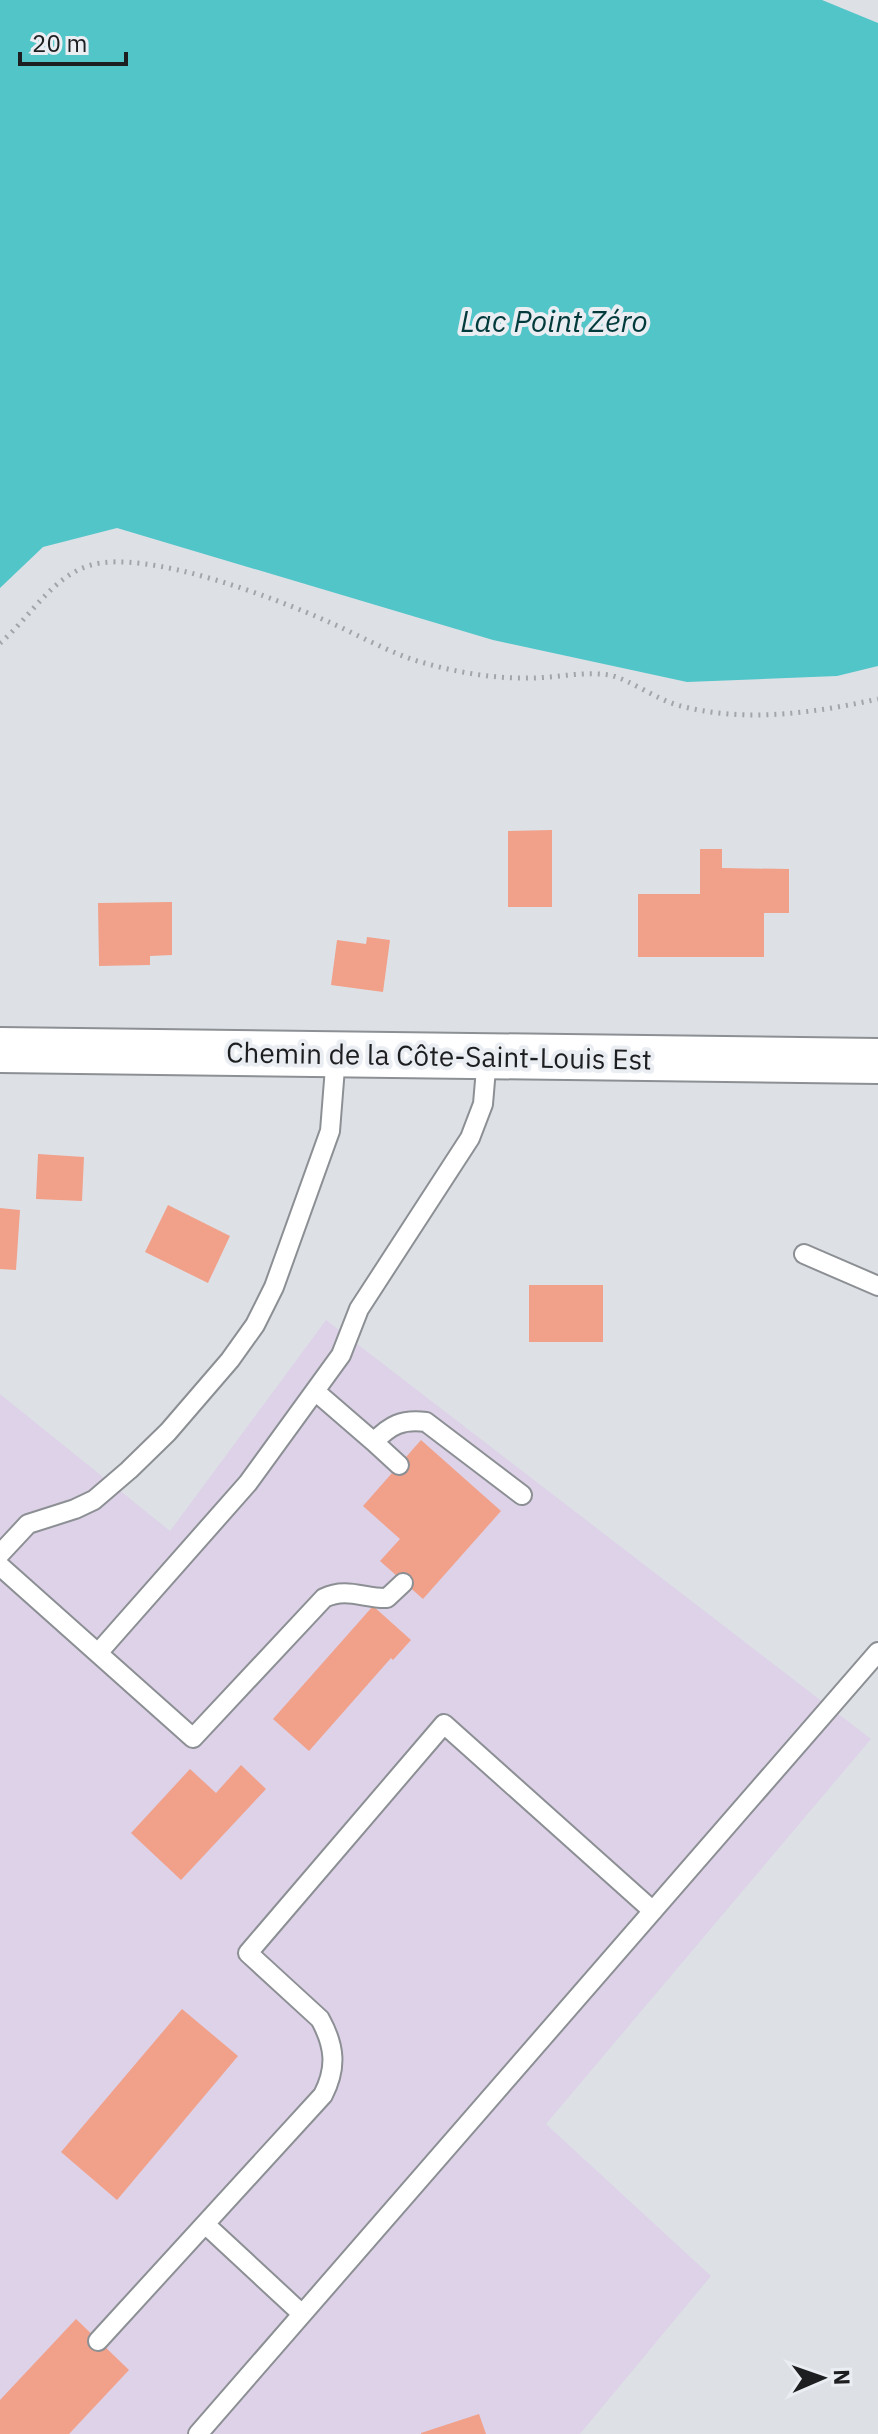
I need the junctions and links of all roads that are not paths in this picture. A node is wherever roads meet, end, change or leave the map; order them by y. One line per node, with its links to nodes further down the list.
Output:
1 (0, 1050): 2 (street, Chemin de la Côte-Saint-Louis Est)
2 (336, 1055): 3 (street, Chemin de la Côte-Saint-Louis Est); 11 (lane)
3 (487, 1057): 4 (street, Chemin de la Côte-Saint-Louis Est); 7 (lane)
4 (878, 1061)
5 (804, 1254): 6 (lane)
6 (878, 1286)
7 (315, 1391): 8 (lane); 15 (lane)
8 (374, 1442): 9 (lane); 10 (lane)
9 (399, 1465)
10 (522, 1495)
11 (0, 1554)
12 (0, 1566): 15 (lane)
13 (403, 1583): 15 (lane)
14 (878, 1652): 16 (lane)
15 (98, 1653)
16 (653, 1911): 17 (lane); 18 (lane)
17 (205, 2224): 18 (lane); 19 (lane)
18 (302, 2314): 20 (lane)
19 (98, 2341)
20 (198, 2434)

